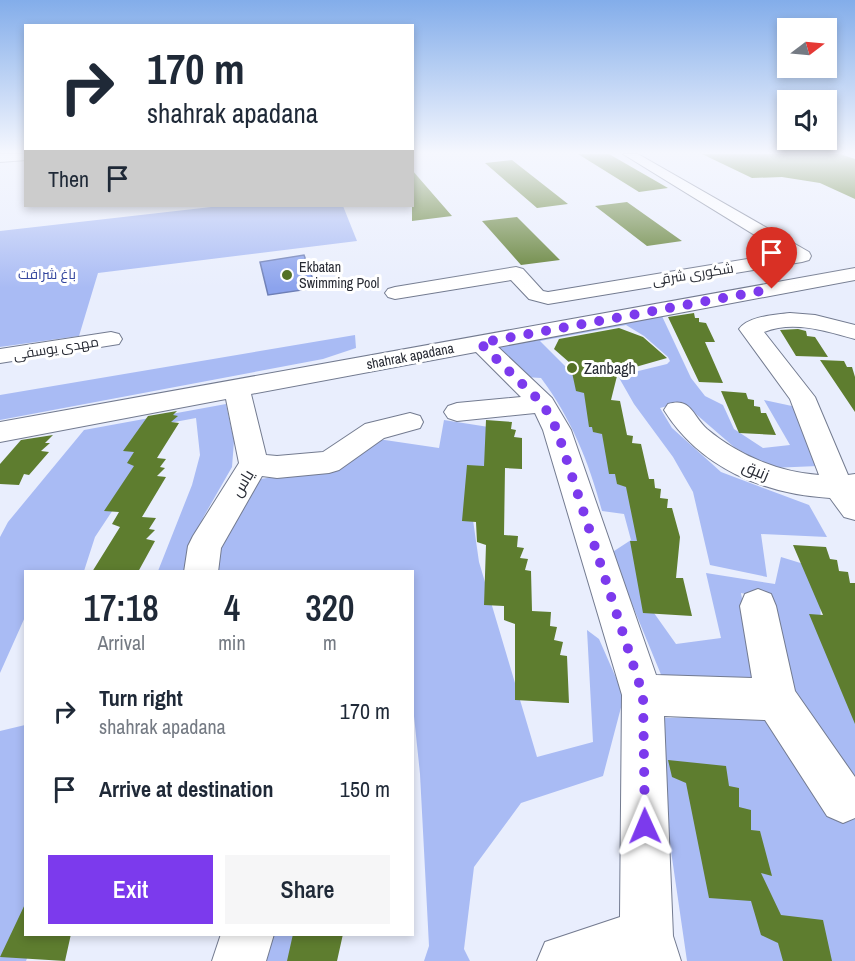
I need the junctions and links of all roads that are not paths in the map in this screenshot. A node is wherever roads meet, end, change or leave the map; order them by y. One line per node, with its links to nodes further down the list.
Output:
1 (705, 199): 3 (street, شکوری شرقی)
2 (855, 274): 4 (street, shahrak apadana)
3 (395, 293)
4 (710, 300): 5 (street); 8 (street, shahrak apadana)
5 (750, 329): 6 (street); 17 (street)
6 (855, 332)
7 (111, 339): 9 (street, مهدی یوسفی)
8 (480, 343): 10 (street, shahrak apadana); 11 (street)
9 (0, 356)
10 (237, 389): 15 (street, shahrak apadana); 16 (street, یاس)
11 (543, 404): 13 (street); 20 (street)
12 (677, 410): 17 (street, زنبق)
13 (457, 412)
14 (410, 422): 16 (street)
15 (0, 432)
16 (254, 464): 18 (street, یاس)
17 (850, 494)
18 (201, 570)
19 (758, 606): 21 (street)
20 (643, 695): 21 (street); 24 (street)
21 (776, 700): 22 (street)
22 (843, 800)
23 (247, 936): 25 (street)
24 (650, 948): 26 (street)
25 (239, 961)
26 (564, 961)

